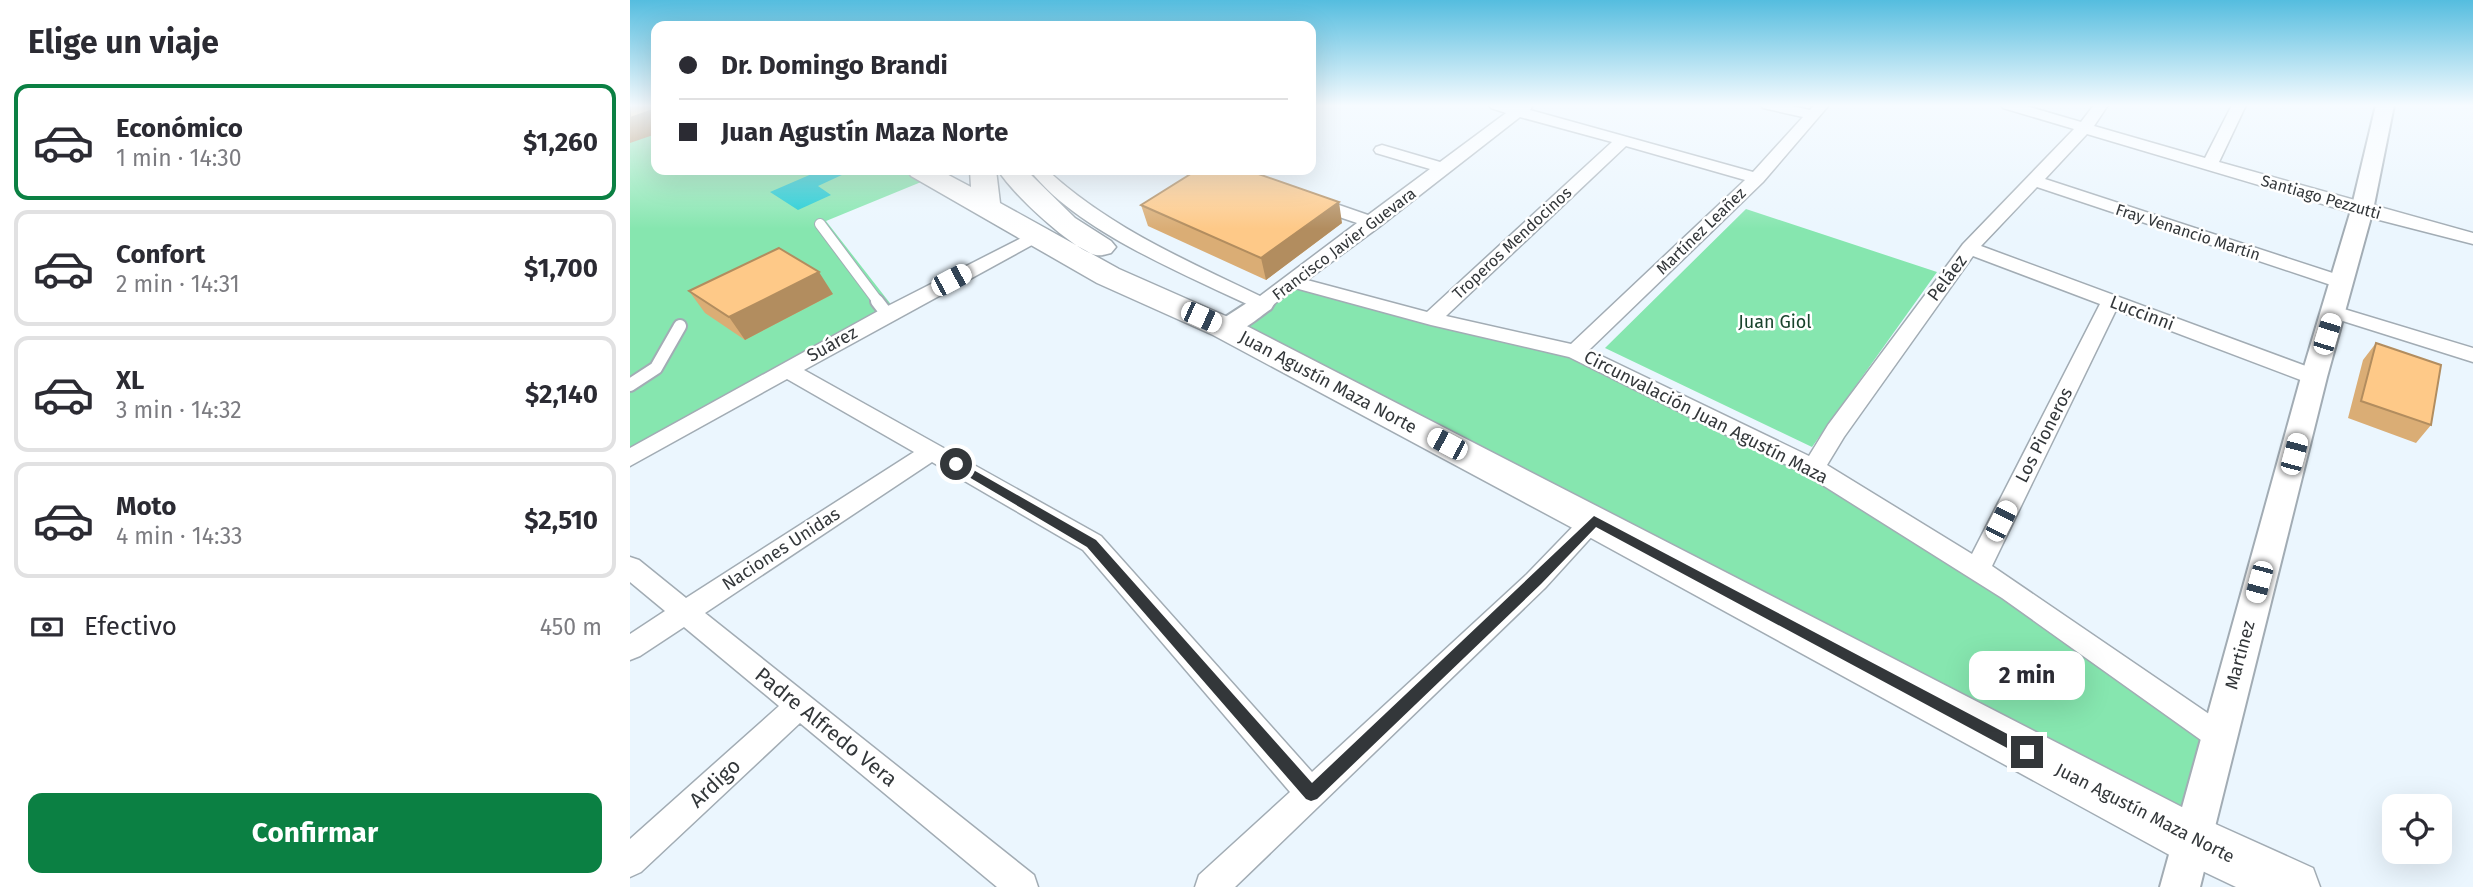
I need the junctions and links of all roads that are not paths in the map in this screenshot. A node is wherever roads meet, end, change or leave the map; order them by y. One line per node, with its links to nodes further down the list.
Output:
1 (1472, 146): 11 (street, Francisco Javier Guevara)
2 (1616, 146): 32 (street, Troperos Mendocinos)
3 (1646, 146): 16 (street)
4 (1785, 146): 16 (street, Martínez Leañez)
5 (2067, 146): 17 (street, Peláez)
6 (2153, 146): 10 (street, Santiago Pezzutti)
7 (2219, 146): 10 (street)
8 (2376, 146): 20 (street, Martinez)
9 (1382, 150): 11 (street)
10 (2210, 164): 20 (street, Santiago Pezzutti)
11 (1444, 168): 22 (street, Francisco Javier Guevara)
12 (929, 175): 19 (main road, Juan Agustín Maza Norte)
13 (984, 175): 19 (main road)
14 (1016, 175): 34 (main road)
15 (1043, 175): 29 (street)
16 (1757, 178): 35 (street, Martínez Leañez)
17 (2034, 181): 25 (street, Peláez); 27 (street, Fray Venancio Martín)
18 (1296, 196): 22 (street)
19 (986, 205): 23 (main road, Juan Agustín Maza Norte)
20 (2362, 209): 24 (street, Santiago Pezzutti); 27 (street, Martinez)
21 (820, 223): 31 (lane)
22 (1373, 223): 26 (street, Francisco Javier Guevara)
23 (1037, 235): 31 (street, Suárez); 34 (main road, Juan Agustín Maza Norte)
24 (2473, 239)
25 (1969, 248): 28 (street, Luccinni); 42 (street, Peláez)
26 (1294, 282): 29 (street, Francisco Javier Guevara); 32 (street, Circunvalación Juan Agustín Maza)
27 (2341, 282): 30 (street, Martinez)
28 (2111, 301): 38 (street, Luccinni); 45 (street, Los Pioneros)
29 (1262, 304): 34 (street, Francisco Javier Guevara)
30 (2334, 312): 36 (street); 38 (street, Martinez)
31 (887, 314): 37 (street, Suárez)
32 (1431, 319): 35 (street, Circunvalación Juan Agustín Maza)
33 (680, 326): 39 (lane)
34 (1225, 328): 43 (main road, Juan Agustín Maza Norte)
35 (1574, 352): 42 (street, Circunvalación Juan Agustín Maza)
36 (2473, 355)
37 (788, 370): 40 (street); 41 (street, Suárez)
38 (2314, 377): 49 (street, Martinez)
39 (630, 385)
40 (932, 451): 46 (street, Naciones Unidas); 50 (street)
41 (630, 458)
42 (1812, 468): 45 (street, Circunvalación Juan Agustín Maza)
43 (1594, 521): 50 (street); 52 (main road, Juan Agustín Maza Norte)
44 (630, 567): 46 (street, Padre Alfredo Vera)
45 (1977, 570): 49 (street, Circunvalación Juan Agustín Maza)
46 (685, 612): 47 (street, Naciones Unidas); 48 (street, Padre Alfredo Vera)
47 (630, 648)
48 (800, 705): 51 (street, Ardigo); 53 (street, Padre Alfredo Vera)
49 (2218, 736): 52 (street, Martinez)
50 (1311, 794): 54 (street)
51 (630, 861)
52 (2187, 864): 55 (main road, Juan Agustín Maza Norte)
53 (1022, 887)
54 (1211, 887)
55 (2294, 887)

